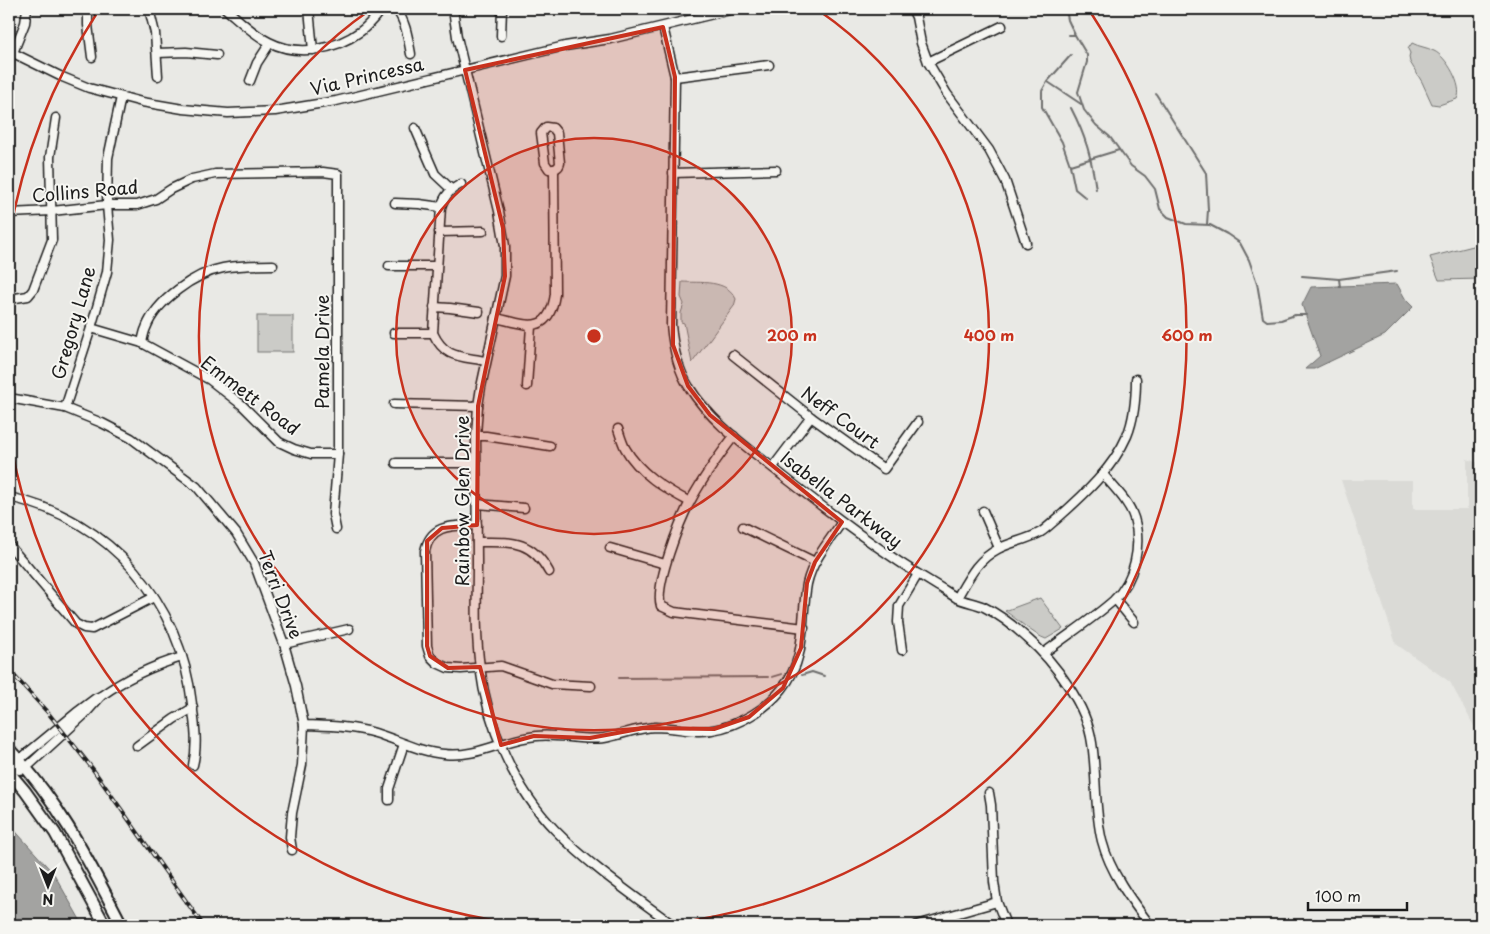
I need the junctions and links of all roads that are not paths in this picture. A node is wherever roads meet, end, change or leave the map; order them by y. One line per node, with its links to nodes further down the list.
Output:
1 (27, 9): 17 (street)
2 (88, 9): 21 (street)
3 (149, 9): 18 (street)
4 (226, 9): 15 (street)
5 (310, 9): 16 (street)
6 (382, 9): 16 (street)
7 (396, 9): 19 (street)
8 (453, 9): 24 (street, Rainbow Glen Drive)
9 (502, 9): 14 (street)
10 (734, 9): 13 (street, Via Princessa)
11 (912, 9): 22 (street)
12 (1002, 26): 22 (street)
13 (663, 27): 24 (street, Via Princessa); 26 (street, Isabella Parkway)
14 (500, 36)
15 (270, 43): 16 (street); 27 (street)
16 (313, 50)
17 (11, 52): 28 (street, Via Princessa)
18 (157, 52): 20 (street); 25 (street)
19 (410, 54)
20 (217, 55)
21 (92, 58)
22 (928, 62): 44 (street)
23 (768, 65): 26 (street)
24 (465, 70): 28 (street, Via Princessa); 51 (street, Rainbow Glen Drive)
25 (158, 76)
26 (675, 77): 33 (street, Isabella Parkway)
27 (250, 81)
28 (121, 97): 38 (street, Gregory Lane)
29 (56, 118): 40 (street)
30 (415, 128): 36 (street)
31 (554, 169): 31 (street); 52 (street)
32 (776, 170): 33 (street)
33 (673, 173): 69 (street, Isabella Parkway)
34 (338, 174): 38 (street, Collins Road); 71 (street, Pamela Drive)
35 (461, 184): 36 (street)
36 (451, 189): 39 (street)
37 (395, 203): 39 (street)
38 (108, 205): 40 (street, Collins Road); 53 (street, Gregory Lane)
39 (441, 207): 42 (street)
40 (52, 211): 41 (street, Collins Road); 48 (street)
41 (9, 213)
42 (439, 232): 43 (street); 47 (street)
43 (484, 232)
44 (1026, 243)
45 (273, 265): 56 (street)
46 (389, 266): 47 (street)
47 (436, 266): 49 (street)
48 (9, 299)
49 (434, 307): 50 (street); 55 (street)
50 (479, 312)
51 (496, 318): 52 (street); 58 (street, Rainbow Glen Drive)
52 (531, 326): 60 (street)
53 (91, 328): 56 (street, Emmett Road); 64 (street, Gregory Lane)
54 (394, 333): 55 (street)
55 (434, 333): 58 (street)
56 (142, 343): 71 (street, Emmett Road)
57 (733, 355): 65 (street, Neff Court)
58 (486, 361): 63 (street, Rainbow Glen Drive)
59 (1136, 379): 75 (street)
60 (527, 386)
61 (9, 398): 64 (street, Terri Drive)
62 (394, 404): 63 (street)
63 (478, 406): 68 (street, Rainbow Glen Drive)
64 (65, 408): 99 (street, Terri Drive)
65 (811, 417): 66 (street, Neff Court); 74 (street)
66 (918, 422)
67 (618, 429): 77 (street)
68 (476, 436): 70 (street); 73 (street, Rainbow Glen Drive)
69 (734, 436): 74 (street, Isabella Parkway); 77 (street)
70 (550, 446)
71 (338, 454): 84 (street, Pamela Drive)
72 (396, 463): 73 (street)
73 (476, 463): 78 (street, Rainbow Glen Drive)
74 (773, 468): 81 (street, Isabella Parkway)
75 (1103, 474): 88 (street); 95 (street)
76 (9, 498): 93 (street)
77 (690, 502): 90 (street)
78 (477, 504): 79 (street); 82 (street, Rainbow Glen Drive)
79 (524, 508)
80 (983, 511): 88 (street)
81 (842, 522): 89 (street); 92 (street, Isabella Parkway)
82 (477, 525): 85 (street, Rainbow Glen Drive); 103 (street)
83 (743, 526): 89 (street)
84 (336, 529)
85 (477, 542): 91 (street); 103 (street, Rainbow Glen Drive)
86 (9, 545): 93 (street)
87 (610, 548): 90 (street)
88 (999, 548): 94 (street)
89 (815, 562): 97 (street)
90 (666, 564): 97 (street)
91 (549, 572)
92 (918, 574): 94 (street, Isabella Parkway); 100 (street)
93 (154, 597): 102 (street)
94 (957, 598): 101 (street, Isabella Parkway)
95 (1115, 599): 96 (street); 101 (street)
96 (1134, 622)
97 (804, 628): 108 (street)
98 (349, 629): 99 (street)
99 (284, 644): 106 (street, Terri Drive)
100 (902, 650)
101 (1044, 653): 123 (street, Isabella Parkway)
102 (182, 657): 105 (street); 111 (street)
103 (480, 667): 104 (street); 108 (street, Rainbow Glen Drive)
104 (592, 686)
105 (193, 708): 109 (street); 112 (street)
106 (304, 726): 107 (street); 116 (street, Terri Drive)
107 (404, 744): 108 (street); 115 (street)
108 (501, 745): 120 (street, Rainbow Glen Drive)
109 (137, 746)
110 (9, 749): 111 (main road)
111 (18, 763): 119 (main road)
112 (193, 765)
113 (9, 772): 118 (main road)
114 (990, 793): 117 (street)
115 (389, 800)
116 (292, 850)
117 (997, 902): 121 (street); 122 (street)
118 (105, 925)
119 (122, 925)
120 (673, 925)
121 (917, 925)
122 (1006, 925)
123 (1150, 925)

